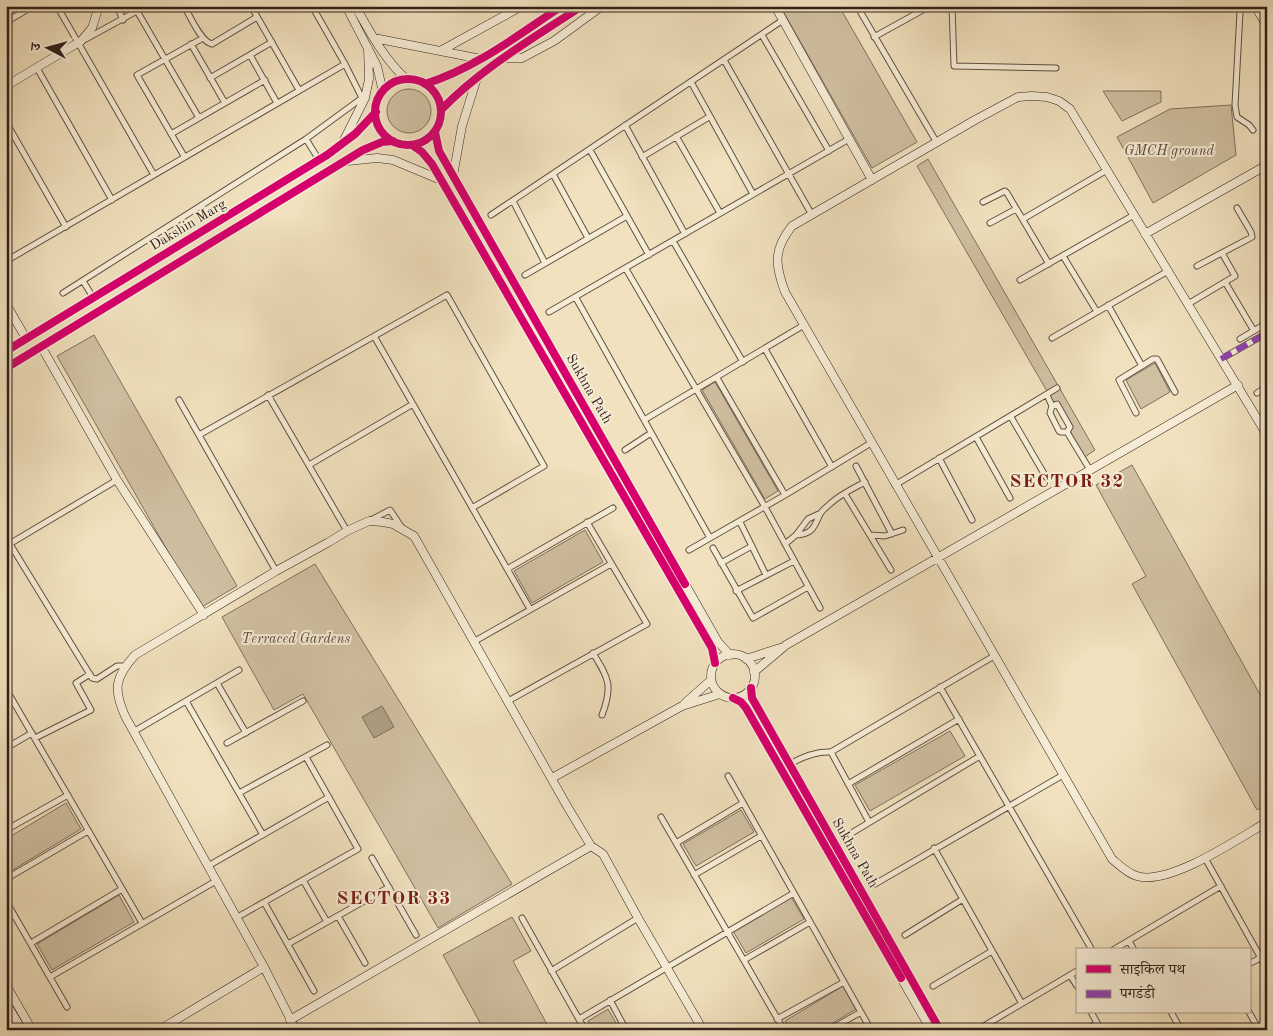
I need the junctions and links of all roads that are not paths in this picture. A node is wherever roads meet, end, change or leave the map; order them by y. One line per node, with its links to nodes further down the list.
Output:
1 (33, 6): 23 (street)
2 (57, 6): 31 (street)
3 (99, 6): 31 (street)
4 (117, 6): 24 (street)
5 (146, 6): 21 (street)
6 (184, 6): 29 (street)
7 (251, 6): 22 (street)
8 (312, 6): 41 (street)
9 (346, 6): 34 (street)
10 (356, 6): 30 (street)
11 (522, 6): 35 (street)
12 (562, 6): 39 (street)
13 (582, 6): 37 (street)
14 (602, 6): 37 (street)
15 (775, 6): 25 (street)
16 (857, 6): 28 (street)
17 (930, 6): 28 (street)
18 (952, 6): 43 (street)
19 (1237, 6): 61 (street)
20 (1255, 6): 26 (street)
21 (138, 11): 24 (street); 38 (street)
22 (257, 17): 29 (street); 32 (street)
23 (7, 20)
24 (123, 20): 31 (street)
25 (782, 20): 27 (street); 66 (street)
26 (1267, 26)
27 (762, 34): 40 (street); 72 (street)
28 (874, 37): 68 (street)
29 (203, 38): 33 (street)
30 (374, 38): 35 (street); 47 (street)
31 (80, 42): 42 (street); 81 (street)
32 (272, 42): 36 (street); 51 (street)
33 (191, 44): 38 (street); 44 (street)
34 (368, 48): 52 (street); 69 (street)
35 (442, 50): 39 (street)
36 (250, 55): 44 (street); 46 (street)
37 (505, 58): 45 (street)
38 (165, 59): 58 (street); 63 (street)
39 (481, 59): 49 (street)
40 (724, 60): 48 (street); 80 (street)
41 (345, 64): 51 (street); 65 (street)
42 (37, 68): 50 (street); 86 (street)
43 (1056, 68)
44 (210, 78): 54 (street)
45 (477, 78): 55 (street); 82 (street)
46 (265, 80): 53 (street); 54 (street)
47 (406, 80): 49 (street); 52 (street)
48 (691, 82): 57 (street); 60 (street)
49 (425, 84): 55 (street)
50 (6, 86)
51 (299, 90): 53 (street)
52 (383, 92): 56 (street)
53 (278, 102): 73 (street)
54 (225, 103): 58 (street)
55 (441, 110): 62 (street)
56 (376, 112): 67 (street); 69 (street, Dakshin Marg)
57 (709, 117): 64 (street); 85 (street)
58 (199, 118): 63 (street)
59 (6, 122): 98 (street)
60 (625, 125): 71 (street); 74 (street)
61 (1253, 130)
62 (435, 132): 70 (street); 82 (street, Sukhna Path)
63 (171, 134): 73 (street)
64 (676, 136): 74 (street); 91 (street)
65 (306, 139): 75 (street); 114 (street)
66 (849, 139): 72 (street); 84 (street)
67 (394, 141): 70 (street); 76 (street, Dakshin Marg)
68 (937, 142): 78 (street); 84 (street)
69 (342, 144): 75 (street, Dakshin Marg)
70 (412, 145): 83 (street, Sukhna Path)
71 (590, 150): 79 (street); 95 (street)
72 (829, 151): 80 (street)
73 (184, 156): 81 (street)
74 (642, 156): 99 (street)
75 (319, 160): 133 (street, Dakshin Marg)
76 (345, 161): 83 (street); 138 (street, Dakshin Marg)
77 (1267, 165): 100 (street)
78 (1106, 170): 94 (street); 96 (street)
79 (553, 174): 87 (street); 101 (street)
80 (789, 174): 85 (street); 93 (street)
81 (154, 175): 86 (street)
82 (453, 176): 209 (street, Sukhna Path)
83 (441, 180): 212 (street, Sukhna Path)
84 (872, 180): 93 (street)
85 (753, 194): 91 (street)
86 (112, 200): 98 (street)
87 (512, 201): 92 (street); 107 (street)
88 (983, 202): 90 (street)
89 (1237, 208): 103 (street)
90 (1016, 209): 96 (street); 97 (street)
91 (720, 213): 99 (street)
92 (491, 215)
93 (812, 215): 125 (street)
94 (1134, 215): 100 (street); 105 (street)
95 (627, 216): 101 (street); 104 (street)
96 (1023, 219): 108 (street)
97 (990, 223)
98 (66, 227): 106 (street)
99 (685, 234): 102 (street)
100 (1146, 234): 111 (street)
101 (588, 238): 107 (street)
102 (673, 241): 104 (street); 136 (street)
103 (1222, 252): 109 (street); 115 (street)
104 (649, 255): 110 (street)
105 (1063, 256): 108 (street); 123 (street)
106 (6, 261)
107 (545, 263): 112 (street)
108 (1048, 264): 113 (street)
109 (1197, 266)
110 (626, 269): 118 (street); 143 (street)
111 (1168, 271): 120 (street); 121 (street)
112 (525, 275)
113 (1020, 280)
114 (83, 281): 116 (street); 117 (street)
115 (1225, 282): 120 (street); 126 (street)
116 (63, 293)
117 (92, 294)
118 (576, 298): 122 (street); 153 (street)
119 (6, 304): 128 (street)
120 (1188, 304): 135 (street)
121 (1108, 305): 123 (street); 137 (street)
122 (548, 312)
123 (1096, 312): 130 (street)
124 (1267, 323): 126 (street)
125 (804, 326): 132 (street); 159 (street)
126 (1254, 330): 131 (street)
127 (1267, 333): 135 (street)
128 (24, 335)
129 (374, 336): 146 (street); 149 (street); 174 (street)
130 (1052, 338)
131 (1240, 339)
132 (764, 349): 136 (street); 164 (street)
133 (6, 351)
134 (45, 352): 167 (street)
135 (1221, 358): 140 (street)
136 (743, 362): 139 (street)
137 (1142, 366): 144 (street); 151 (street)
138 (6, 368)
139 (717, 378): 143 (street); 171 (street)
140 (1238, 385): 156 (street); 165 (street)
141 (1267, 387): 145 (street)
142 (1057, 388): 147 (street)
143 (696, 390): 153 (street); 173 (street)
144 (1175, 392)
145 (1257, 393)
146 (268, 395): 157 (street); 162 (street)
147 (1046, 395): 150 (street); 152 (street)
148 (179, 400): 157 (street)
149 (413, 404): 162 (street); 174 (street)
150 (1052, 406): 154 (street); 154 (street)
151 (1136, 413)
152 (1011, 417): 158 (street); 166 (street)
153 (644, 420): 155 (street)
154 (1067, 432): 165 (street)
155 (651, 433): 160 (street); 187 (street)
156 (1267, 434)
157 (199, 435): 199 (street)
158 (976, 437): 161 (street); 172 (street)
159 (871, 443): 164 (street); 169 (street)
160 (625, 450)
161 (939, 458): 169 (street); 177 (street)
162 (309, 465): 183 (street)
163 (856, 466): 168 (street)
164 (832, 467): 171 (street)
165 (1090, 470): 193 (street)
166 (1046, 477)
167 (117, 480): 189 (street); 205 (street)
168 (865, 482): 170 (street); 184 (street)
169 (895, 485): 193 (street)
170 (845, 494): 176 (street); 186 (street)
171 (785, 496): 173 (street)
172 (1010, 498)
173 (765, 507): 180 (street); 188 (street)
174 (472, 508): 197 (street)
175 (613, 508): 179 (street)
176 (821, 513): 185 (street); 185 (street)
177 (972, 520)
178 (370, 521): 181 (street); 181 (street); 183 (street)
179 (587, 522): 195 (street); 197 (street)
180 (740, 522): 187 (street); 190 (street)
181 (403, 529): 206 (street)
182 (903, 530): 184 (street)
183 (347, 531): 199 (street)
184 (892, 534): 186 (street)
185 (796, 535): 188 (street)
186 (870, 535): 198 (street)
187 (710, 538): 192 (street)
188 (785, 544): 194 (street)
189 (8, 545): 216 (street)
190 (752, 546): 196 (street); 200 (street)
191 (713, 548): 196 (street)
192 (689, 550)
193 (937, 558): 207 (street); 210 (street)
194 (794, 561): 200 (street); 201 (street)
195 (611, 564): 204 (street); 208 (street)
196 (721, 564): 202 (street)
197 (507, 569): 204 (street)
198 (891, 570)
199 (276, 571): 205 (street)
200 (766, 575): 202 (street)
201 (808, 587): 202 (street); 203 (street)
202 (736, 591)
203 (820, 608)
204 (530, 610): 206 (street)
205 (204, 615): 213 (street)
206 (475, 641): 226 (street)
207 (786, 645): 211 (street); 215 (street)
208 (593, 653): 226 (street); 228 (street)
209 (730, 655): 211 (street); 212 (street)
210 (994, 656): 219 (street); 240 (street)
211 (746, 659): 215 (street)
212 (715, 663): 217 (street)
213 (125, 666): 216 (street); 230 (street)
214 (239, 670): 218 (street)
215 (754, 672): 220 (street)
216 (90, 674): 232 (street)
217 (711, 680): 222 (street); 227 (street)
218 (217, 683): 224 (street); 231 (street)
219 (940, 687): 229 (street); 236 (street)
220 (751, 688): 223 (street); 239 (street, Sukhna Path)
221 (6, 689): 232 (street)
222 (720, 694): 223 (street); 227 (street)
223 (733, 698): 330 (street, Sukhna Path)
224 (186, 701): 230 (street); 244 (street)
225 (303, 701): 231 (street)
226 (508, 701): 242 (street)
227 (682, 706): 242 (street)
228 (602, 714)
229 (959, 719): 238 (street); 243 (street)
230 (133, 732): 262 (street)
231 (246, 733): 233 (street)
232 (33, 735): 235 (street); 245 (street)
233 (227, 743)
234 (327, 745): 237 (street)
235 (6, 748)
236 (831, 752): 239 (street); 243 (street)
237 (306, 756): 244 (street); 246 (street)
238 (980, 756): 248 (street); 250 (street)
239 (790, 764): 331 (street, Sukhna Path)
240 (1063, 775): 248 (street); 261 (street)
241 (728, 776): 247 (street)
242 (552, 778): 258 (street)
243 (848, 784): 250 (street)
244 (239, 793): 255 (street)
245 (68, 795): 252 (street); 253 (street)
246 (329, 797): 255 (street); 265 (street)
247 (743, 803): 256 (street); 257 (street)
248 (1009, 806): 259 (street); 288 (street)
249 (661, 817): 257 (street)
250 (869, 822): 254 (street)
251 (1267, 822): 261 (street)
252 (6, 830)
253 (88, 831): 264 (street); 270 (street)
254 (850, 834)
255 (263, 835): 262 (street)
256 (761, 836): 263 (street); 271 (street)
257 (676, 843): 263 (street)
258 (590, 846): 278 (street); 318 (street)
259 (934, 848): 267 (street); 272 (street)
260 (372, 858): 269 (street)
261 (1205, 858): 268 (street)
262 (208, 866): 266 (street)
263 (694, 875): 282 (street)
264 (6, 879)
265 (303, 880): 274 (street); 279 (street)
266 (216, 882): 276 (street); 281 (street)
267 (875, 884)
268 (1221, 886): 285 (street); 292 (street)
269 (389, 887): 275 (street); 283 (street)
270 (122, 889): 281 (street); 286 (street)
271 (794, 893): 280 (street); 282 (street)
272 (963, 899): 284 (street); 291 (street)
273 (6, 901): 286 (street)
274 (264, 902): 276 (street); 287 (street)
275 (338, 916): 279 (street); 294 (street)
276 (236, 918): 296 (street)
277 (522, 918): 299 (street)
278 (638, 918): 297 (street); 299 (street)
279 (327, 922): 287 (street)
280 (810, 922): 293 (street); 303 (street)
281 (142, 923): 302 (street)
282 (727, 931): 293 (street); 297 (street)
283 (416, 935)
284 (905, 935)
285 (1129, 941): 289 (street); 290 (street)
286 (31, 943): 302 (street)
287 (288, 944): 307 (street)
288 (1091, 948)
289 (1117, 948)
290 (1133, 948)
291 (992, 951): 306 (street); 309 (street)
292 (1260, 958): 295 (street); 298 (street)
293 (744, 960): 317 (street)
294 (365, 963)
295 (1250, 963)
296 (264, 967): 318 (street); 322 (street)
297 (666, 967): 308 (street); 326 (street)
298 (1267, 969)
299 (551, 970): 316 (street)
300 (1076, 972): 301 (street)
301 (1070, 975): 304 (street); 309 (street)
302 (50, 977): 311 (street)
303 (844, 982): 312 (street); 317 (street)
304 (1076, 984)
305 (6, 985): 321 (street)
306 (933, 986)
307 (314, 991)
308 (610, 1000): 316 (street); 325 (street)
309 (1021, 1002): 332 (street)
310 (6, 1003): 320 (street)
311 (67, 1007)
312 (861, 1012): 328 (street); 329 (street)
313 (1093, 1014): 319 (street)
314 (1171, 1014): 335 (street)
315 (1250, 1014): 336 (street)
316 (579, 1019): 324 (street)
317 (777, 1019): 327 (street)
318 (290, 1020): 323 (street)
319 (1098, 1023): 333 (street); 334 (street)
320 (22, 1030)
321 (32, 1030)
322 (159, 1030)
323 (296, 1030)
324 (585, 1030)
325 (626, 1030)
326 (703, 1030)
327 (784, 1030)
328 (828, 1030)
329 (871, 1030)
330 (930, 1030)
331 (940, 1030)
332 (976, 1030)
333 (1086, 1030)
334 (1101, 1030)
335 (1181, 1030)
336 (1258, 1030)

